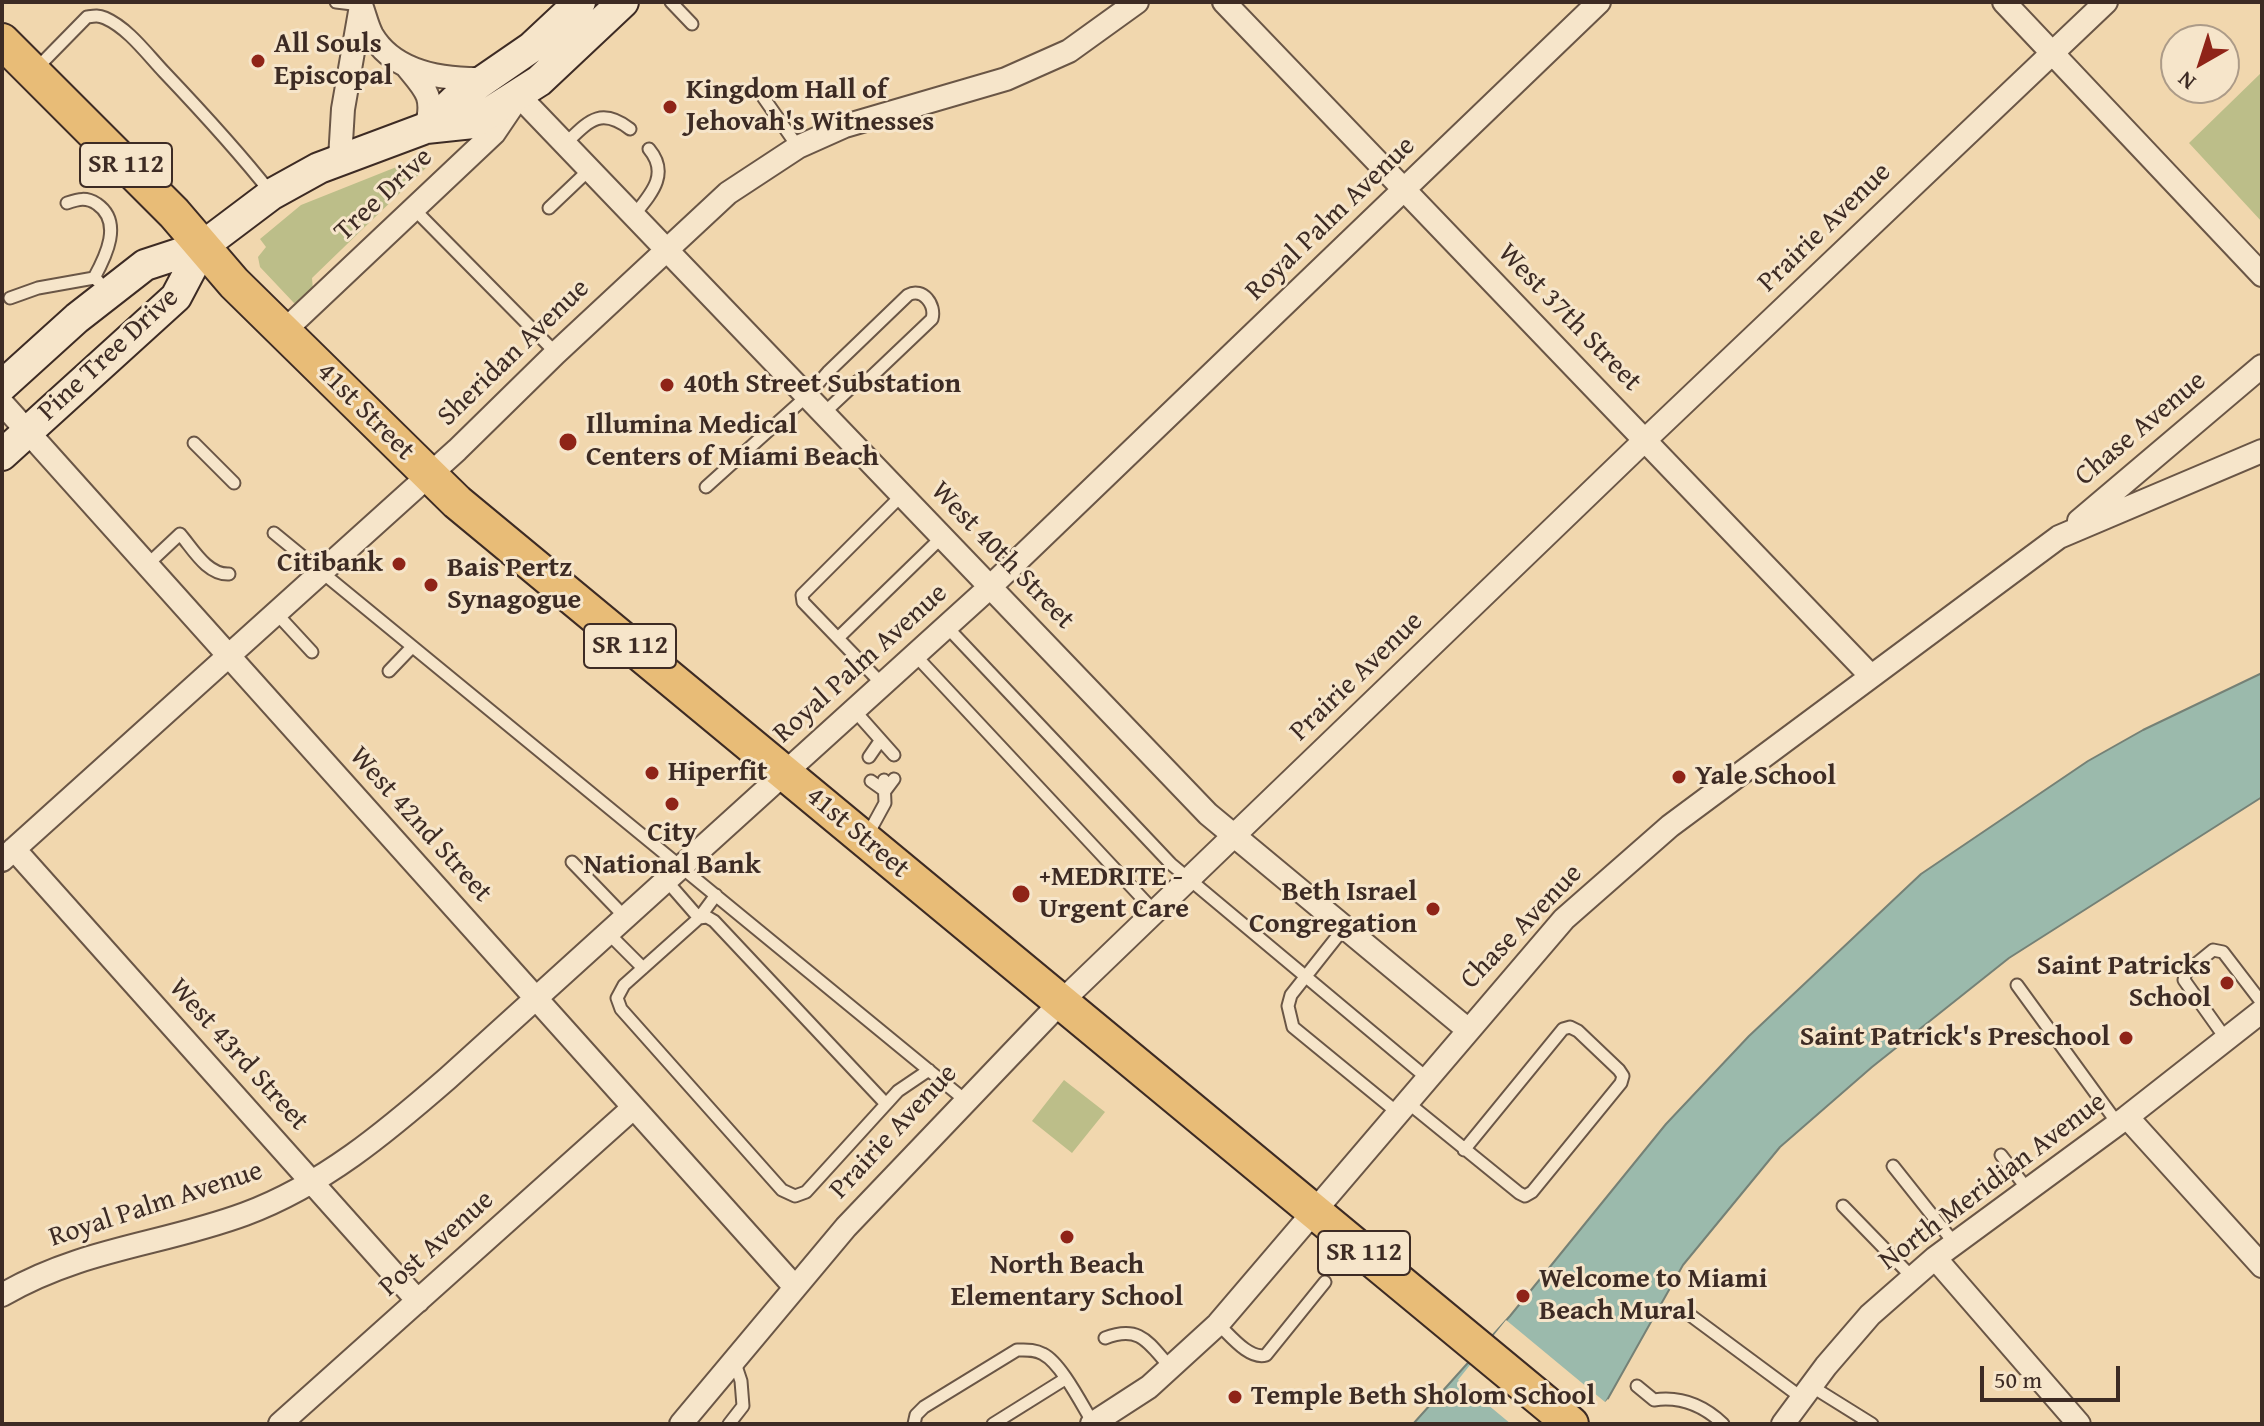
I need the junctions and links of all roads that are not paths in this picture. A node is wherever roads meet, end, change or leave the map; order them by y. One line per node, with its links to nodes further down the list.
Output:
1 (336, 2): 10 (lane)
2 (580, 2): 13 (main road, Pine Tree Drive)
3 (623, 2): 19 (main road, Pine Tree Drive)
4 (671, 2): 11 (lane)
5 (1137, 2): 23 (street, Sheridan Avenue)
6 (1224, 2): 27 (street, West 37th Street)
7 (1599, 2): 27 (street, Royal Palm Avenue)
8 (2004, 2): 14 (street)
9 (2106, 2): 14 (street, Prairie Avenue)
10 (362, 4): 15 (street); 25 (street)
11 (692, 24)
12 (2, 41): 16 (main road, 41st Street / SR 112)
13 (532, 47): 17 (main road, Pine Tree Drive); 19 (main road)
14 (2053, 53): 35 (street); 46 (street, Prairie Avenue)
15 (407, 67): 17 (street); 20 (street)
16 (33, 72): 28 (lane); 33 (main road, 41st Street / SR 112)
17 (486, 79): 20 (main road, Pine Tree Drive)
18 (761, 94): 23 (lane)
19 (519, 96): 20 (main road, Pine Tree Drive); 22 (street, West 40th Street); 31 (street, Tree Drive)
20 (426, 128): 25 (main road, Pine Tree Drive)
21 (630, 129): 22 (lane)
22 (565, 144): 26 (street, West 40th Street)
23 (798, 147): 34 (street, Sheridan Avenue)
24 (649, 149): 32 (lane)
25 (340, 159): 28 (main road, Pine Tree Drive)
26 (590, 169): 30 (lane); 32 (street, West 40th Street)
27 (1405, 189): 46 (street, West 37th Street); 60 (street, Royal Palm Avenue)
28 (272, 194): 33 (main road, Pine Tree Drive)
29 (67, 203): 36 (lane)
30 (549, 208)
31 (414, 209): 38 (street, Tree Drive); 39 (lane)
32 (634, 215): 34 (street, West 40th Street)
33 (203, 246): 36 (main road, Pine Tree Drive); 38 (main road, 41st Street / SR 112); 45 (main road, Pine Tree Drive)
34 (666, 248): 39 (street, Sheridan Avenue); 42 (street, West 40th Street)
35 (2262, 275)
36 (102, 285): 37 (lane); 41 (main road, Pine Tree Drive)
37 (10, 298)
38 (283, 332): 50 (main road, 41st Street / SR 112)
39 (556, 353): 50 (street, Sheridan Avenue)
40 (2262, 366): 56 (street, Chase Avenue)
41 (2, 386)
42 (807, 396): 44 (street, West 40th Street); 44 (lane); 52 (lane)
43 (2, 403): 45 (street, West 42nd Street)
44 (824, 413): 53 (street, West 40th Street)
45 (28, 432): 49 (main road, Pine Tree Drive); 57 (street, West 42nd Street)
46 (1644, 441): 69 (street, West 37th Street); 77 (street, Prairie Avenue)
47 (194, 443): 51 (lane)
48 (2262, 451): 56 (street, Chase Avenue)
49 (2, 455)
50 (429, 476): 58 (street, Sheridan Avenue); 75 (main road, 41st Street / SR 112)
51 (234, 483)
52 (706, 487)
53 (902, 495): 55 (street, West 40th Street); 63 (lane)
54 (274, 533): 58 (lane)
55 (942, 537): 60 (street, West 40th Street); 63 (lane)
56 (2059, 537): 69 (street, Chase Avenue)
57 (147, 565): 59 (lane); 67 (street, West 42nd Street)
58 (321, 573): 61 (street, Sheridan Avenue); 64 (lane)
59 (229, 574)
60 (990, 587): 62 (street, Royal Palm Avenue); 77 (street, West 40th Street)
61 (276, 613): 65 (lane); 67 (street, Sheridan Avenue)
62 (946, 626): 66 (street, Royal Palm Avenue); 82 (lane)
63 (838, 638): 70 (lane)
64 (412, 647): 68 (lane); 81 (lane)
65 (312, 652)
66 (915, 655): 70 (street, Royal Palm Avenue); 84 (lane)
67 (229, 656): 79 (street, Sheridan Avenue); 92 (street, West 42nd Street)
68 (389, 671)
69 (1870, 675): 96 (street, Chase Avenue)
70 (882, 684): 71 (street, Royal Palm Avenue)
71 (854, 710): 72 (lane); 75 (street, Royal Palm Avenue)
72 (880, 741): 73 (lane); 74 (lane)
73 (888, 755)
74 (869, 757)
75 (784, 774): 78 (main road, 41st Street / SR 112); 81 (street, Royal Palm Avenue)
76 (884, 783): 78 (lane)
77 (1234, 836): 82 (street, Prairie Avenue); 87 (street, West 40th Street)
78 (865, 840): 93 (main road, 41st Street / SR 112)
79 (8, 854): 108 (street, West 43rd Street)
80 (572, 862): 85 (lane)
81 (673, 872): 83 (lane); 85 (street, Royal Palm Avenue); 86 (lane)
82 (1190, 879): 84 (street, Prairie Avenue); 90 (lane)
83 (716, 895): 86 (lane); 98 (lane)
84 (1155, 912): 93 (street, Prairie Avenue)
85 (624, 916): 88 (street, Royal Palm Avenue)
86 (699, 918): 89 (lane); 101 (lane)
87 (1344, 928): 90 (lane); 96 (street, West 40th Street)
88 (607, 932): 89 (lane); 92 (street, Royal Palm Avenue)
89 (643, 968): 101 (lane)
90 (1306, 976): 99 (lane); 103 (lane)
91 (2017, 985): 104 (lane)
92 (534, 998): 102 (street, West 42nd Street); 108 (street, Royal Palm Avenue)
93 (1061, 1002): 100 (street, Prairie Avenue); 111 (main road, 41st Street / SR 112)
94 (2262, 1003): 97 (lane)
95 (2262, 1011): 97 (street, North Meridian Avenue)
96 (1467, 1029): 99 (street, Chase Avenue)
97 (2226, 1039): 104 (street, North Meridian Avenue)
98 (929, 1070): 100 (lane); 101 (lane)
99 (1427, 1078): 103 (street, Chase Avenue)
100 (965, 1100): 117 (street, Prairie Avenue)
101 (886, 1104)
102 (633, 1108): 117 (street, West 42nd Street); 119 (street, Post Avenue)
103 (1402, 1108): 105 (lane); 111 (street, Chase Avenue)
104 (2122, 1121): 109 (street, North Meridian Avenue); 114 (street)
105 (1464, 1150): 105 (lane)
106 (2001, 1155): 109 (lane)
107 (1893, 1166): 112 (lane)
108 (311, 1182): 118 (street, Royal Palm Avenue); 119 (street, West 43rd Street)
109 (2028, 1190): 112 (street, North Meridian Avenue)
110 (1843, 1206): 115 (lane)
111 (1315, 1212): 121 (street, Chase Avenue); 134 (main road, 41st Street / SR 112)
112 (1955, 1244): 113 (street, North Meridian Avenue)
113 (1935, 1258): 115 (street, North Meridian Avenue); 138 (street)
114 (2262, 1266)
115 (1913, 1278): 127 (street, North Meridian Avenue)
116 (1325, 1282): 121 (lane)
117 (794, 1286): 123 (street, Prairie Avenue)
118 (2, 1295)
119 (418, 1301): 128 (street, Post Avenue)
120 (1690, 1315): 127 (lane)
121 (1218, 1324): 124 (street, Chase Avenue)
122 (1105, 1338): 124 (lane)
123 (734, 1360): 129 (street, Prairie Avenue); 130 (lane)
124 (1171, 1368): 133 (street, Chase Avenue)
125 (1065, 1379): 131 (lane); 132 (lane); 133 (lane)
126 (1637, 1386): 135 (lane)
127 (1806, 1392): 136 (street, North Meridian Avenue); 137 (lane)
128 (280, 1424)
129 (681, 1424)
130 (729, 1424)
131 (914, 1424)
132 (993, 1424)
133 (1092, 1424)
134 (1571, 1424)
135 (1723, 1424)
136 (1783, 1424)
137 (1872, 1424)
138 (2079, 1424)

